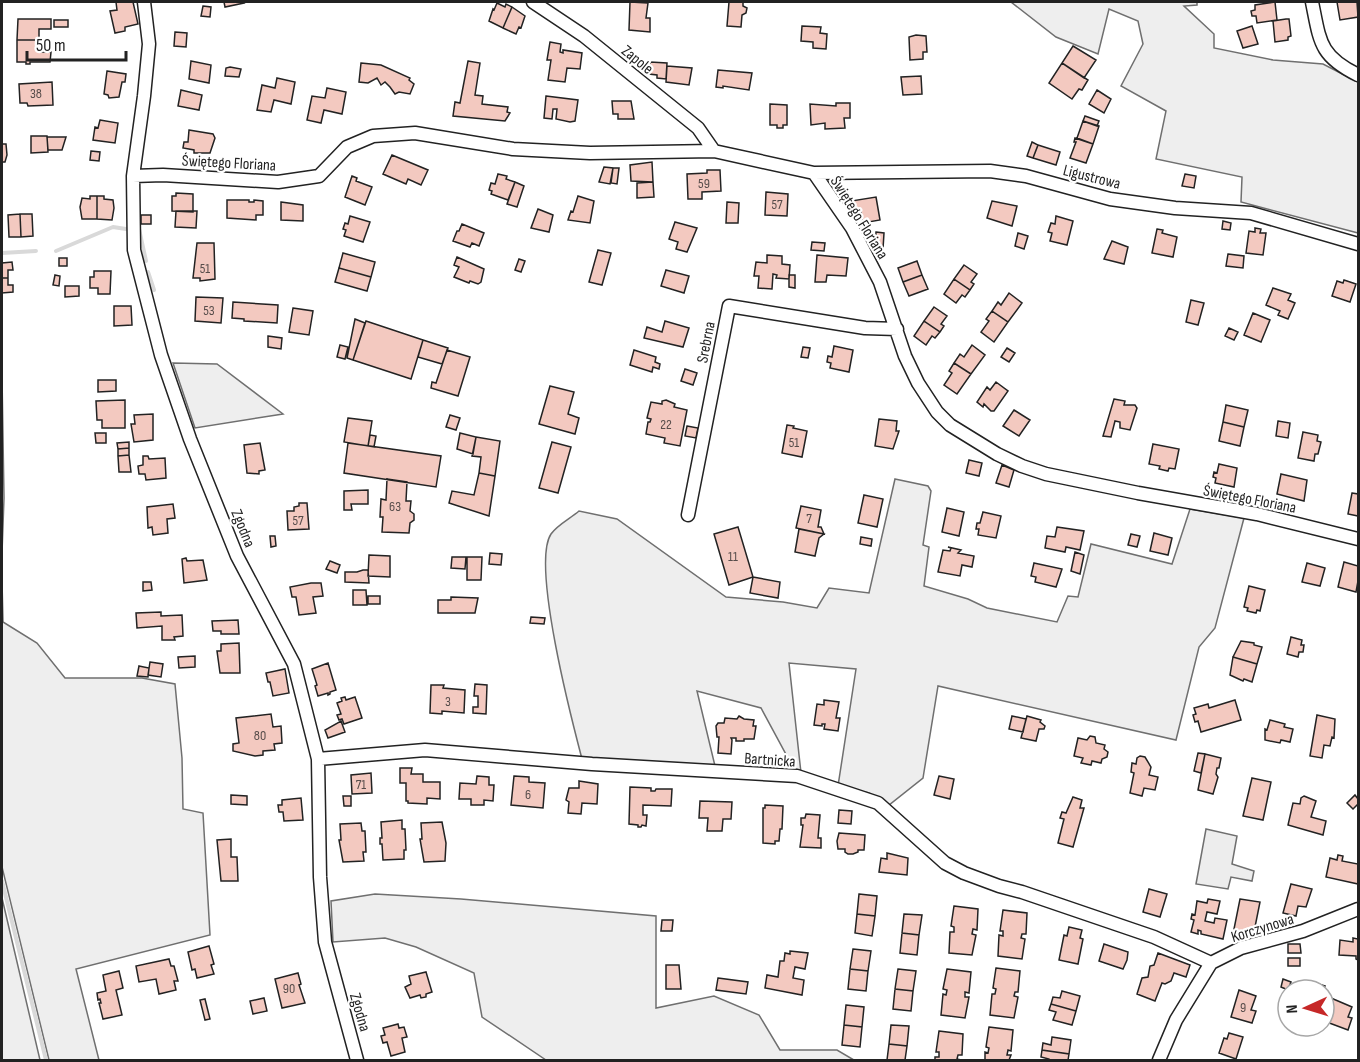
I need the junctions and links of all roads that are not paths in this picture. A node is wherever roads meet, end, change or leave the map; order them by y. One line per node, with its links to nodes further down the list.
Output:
1 (144, 2): 7 (street, Zgodna)
2 (533, 2): 5 (street, Zapole)
3 (1312, 2): 4 (street)
4 (1359, 75)
5 (714, 151): 6 (street, Świętego Floriana); 7 (street, Świętego Floriana)
6 (814, 173): 8 (street, Ligustrowa); 9 (street, Świętego Floriana)
7 (133, 176): 12 (street, Zgodna)
8 (1359, 244)
9 (897, 329): 10 (street, Srebrna); 11 (street, Świętego Floriana)
10 (688, 515)
11 (1359, 539)
12 (318, 759): 14 (street, Bartnicka); 15 (street, Zgodna)
13 (1359, 909): 14 (street, Korczynowa)
14 (1211, 963): 16 (street)
15 (357, 1060)
16 (1159, 1060)

